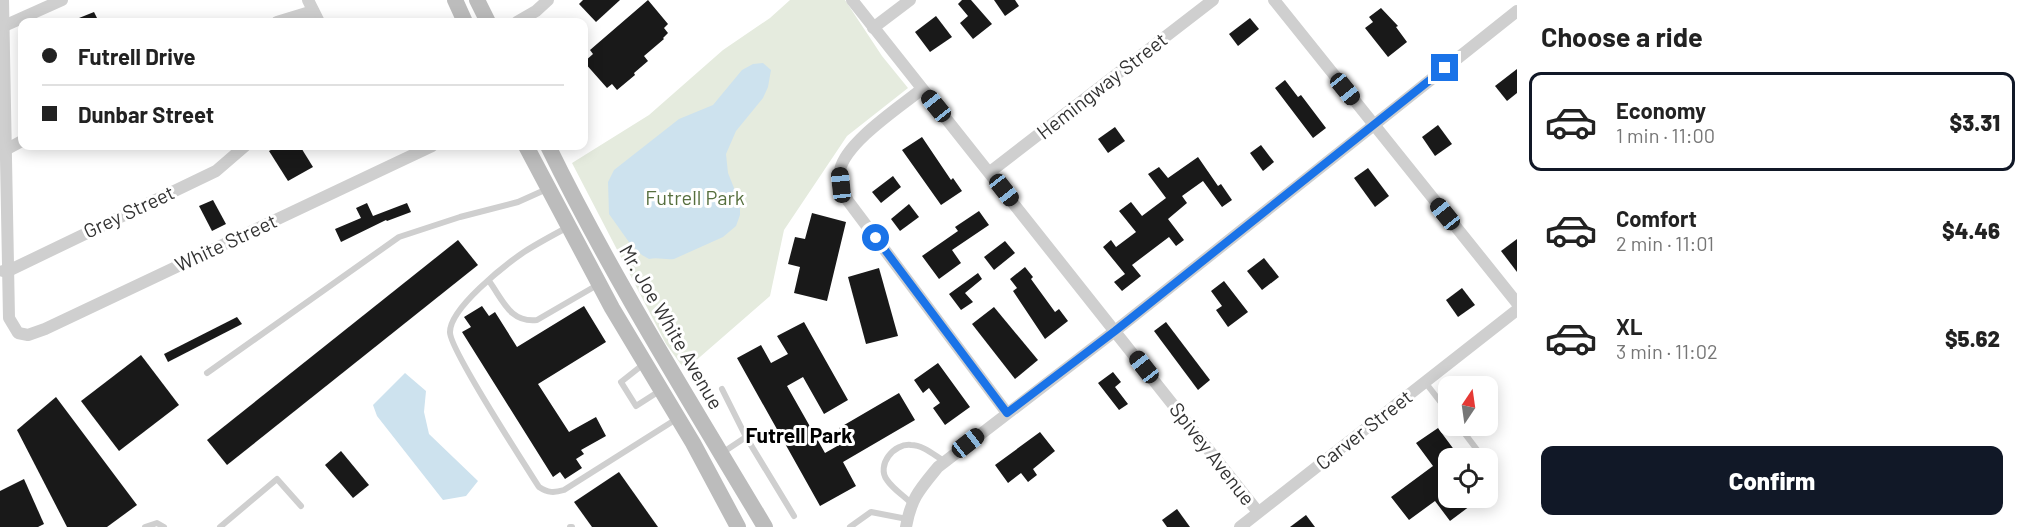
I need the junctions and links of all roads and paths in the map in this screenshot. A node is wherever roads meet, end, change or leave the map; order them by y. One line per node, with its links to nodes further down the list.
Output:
1 (3, 0): 18 (street)
2 (62, 0): 12 (street)
3 (455, 0): 14 (main road)
4 (477, 0): 15 (main road)
5 (548, 0): 16 (street)
6 (852, 0): 19 (street, Spivey Avenue)
7 (910, 0): 19 (street)
8 (1213, 0): 28 (street, Hemingway Street)
9 (1274, 0): 21 (street)
10 (310, 5): 13 (street)
11 (1517, 11): 21 (street)
12 (22, 18)
13 (285, 18)
14 (463, 18)
15 (486, 18)
16 (524, 18)
17 (18, 20): 18 (street)
18 (4, 26): 23 (street)
19 (873, 28): 20 (street, Spivey Avenue)
20 (922, 89): 28 (street, Spivey Avenue); 43 (street)
21 (1373, 125): 34 (street); 36 (street)
22 (18, 143): 23 (street)
23 (7, 149): 31 (street)
24 (240, 150): 31 (street, Grey Street)
25 (424, 150): 31 (street, White Street)
26 (528, 150): 29 (main road, Mr. Joe White Avenue)
27 (550, 150): 48 (main road, Mr. Joe White Avenue)
28 (990, 172): 36 (street, Spivey Avenue)
29 (547, 188): 30 (main road, Mr. Joe White Avenue); 38 (lane)
30 (569, 226): 32 (lane); 33 (main road, Mr. Joe White Avenue)
31 (4, 271)
32 (489, 281): 33 (lane); 44 (lane)
33 (599, 284): 37 (main road, Mr. Joe White Avenue)
34 (1517, 303)
35 (1517, 310): 39 (street, Carver Street)
36 (1115, 331): 43 (street); 52 (street, Spivey Avenue)
37 (645, 363): 41 (main road, Mr. Joe White Avenue); 41 (lane)
38 (207, 373)
39 (1425, 382): 42 (lane); 52 (street, Carver Street)
40 (722, 389): 46 (lane)
41 (662, 390): 44 (main road, Mr. Joe White Avenue)
42 (1438, 399)
43 (1007, 413): 49 (street)
44 (678, 417): 58 (main road, Mr. Joe White Avenue)
45 (1467, 436): 47 (lane)
46 (746, 437): 48 (lane); 53 (lane)
47 (1476, 448)
48 (721, 453): 59 (main road, Mr. Joe White Avenue)
49 (945, 462): 50 (street); 50 (lane)
50 (911, 503): 54 (street)
51 (301, 507): 57 (lane)
52 (1258, 512): 61 (street, Carver Street)
53 (794, 516)
54 (906, 523): 60 (lane)
55 (145, 527): 56 (lane)
56 (164, 527)
57 (220, 527)
58 (738, 527)
59 (765, 527)
60 (850, 527)
61 (1240, 527)

